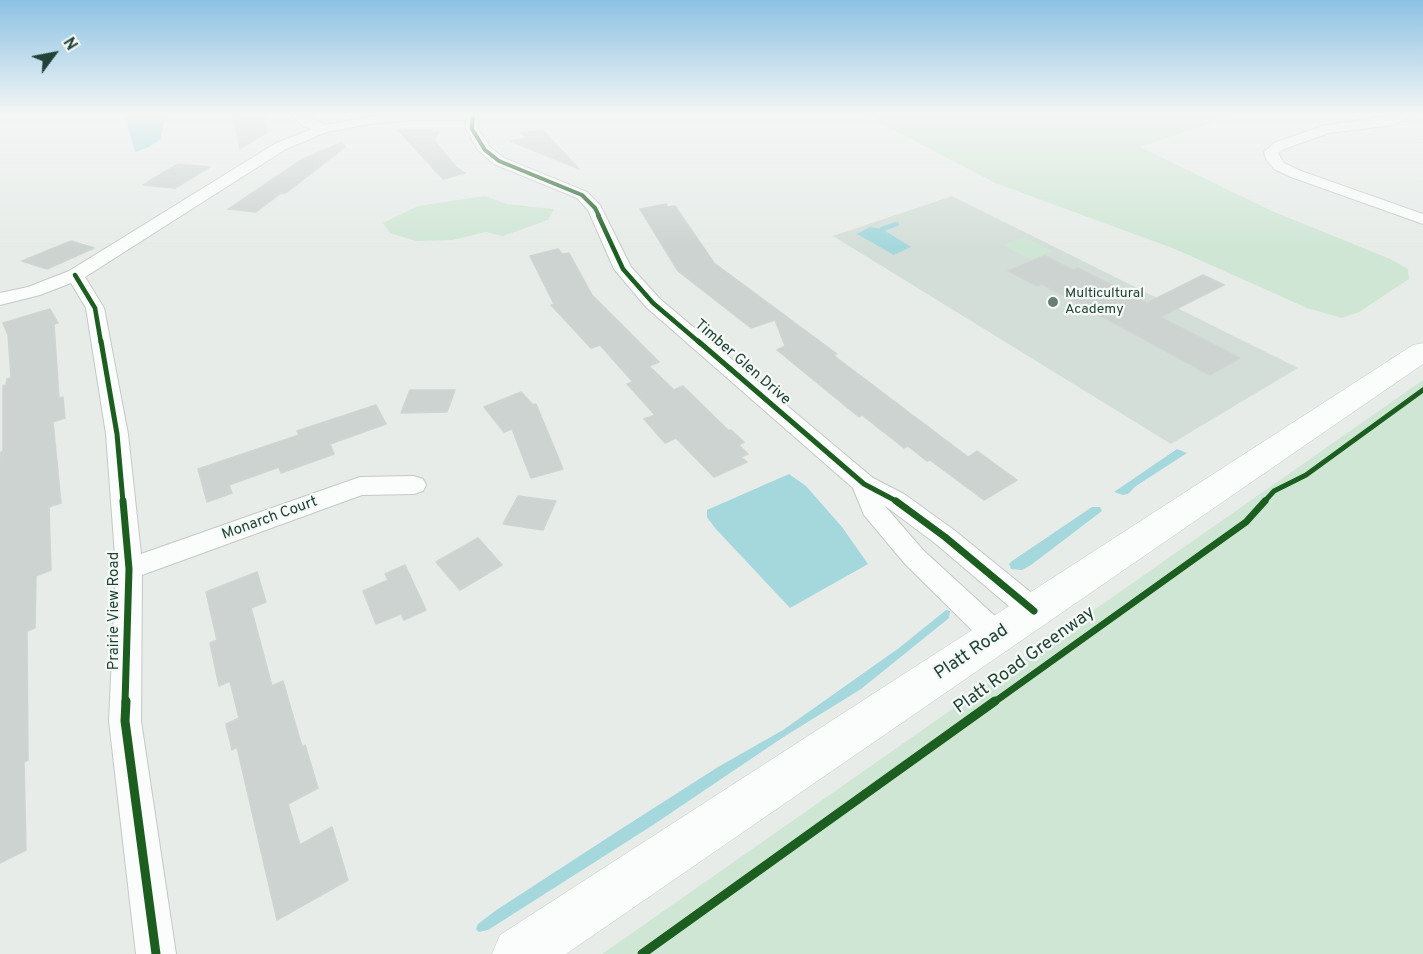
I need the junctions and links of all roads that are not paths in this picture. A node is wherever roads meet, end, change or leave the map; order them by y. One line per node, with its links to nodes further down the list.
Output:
1 (261, 159): 5 (street)
2 (497, 159): 8 (street, Timber Glen Drive)
3 (1273, 159): 4 (street)
4 (1423, 219)
5 (75, 275): 6 (street); 10 (street, Prairie View Road)
6 (0, 299)
7 (1423, 351): 11 (main road, Platt Road)
8 (864, 484): 11 (street, Timber Glen Drive); 11 (street, Timber Glen Drive)
9 (414, 485): 10 (street, Monarch Court)
10 (129, 569): 12 (street, Prairie View Road)
11 (1016, 623): 13 (main road, Platt Road)
12 (156, 954)
13 (519, 954)

